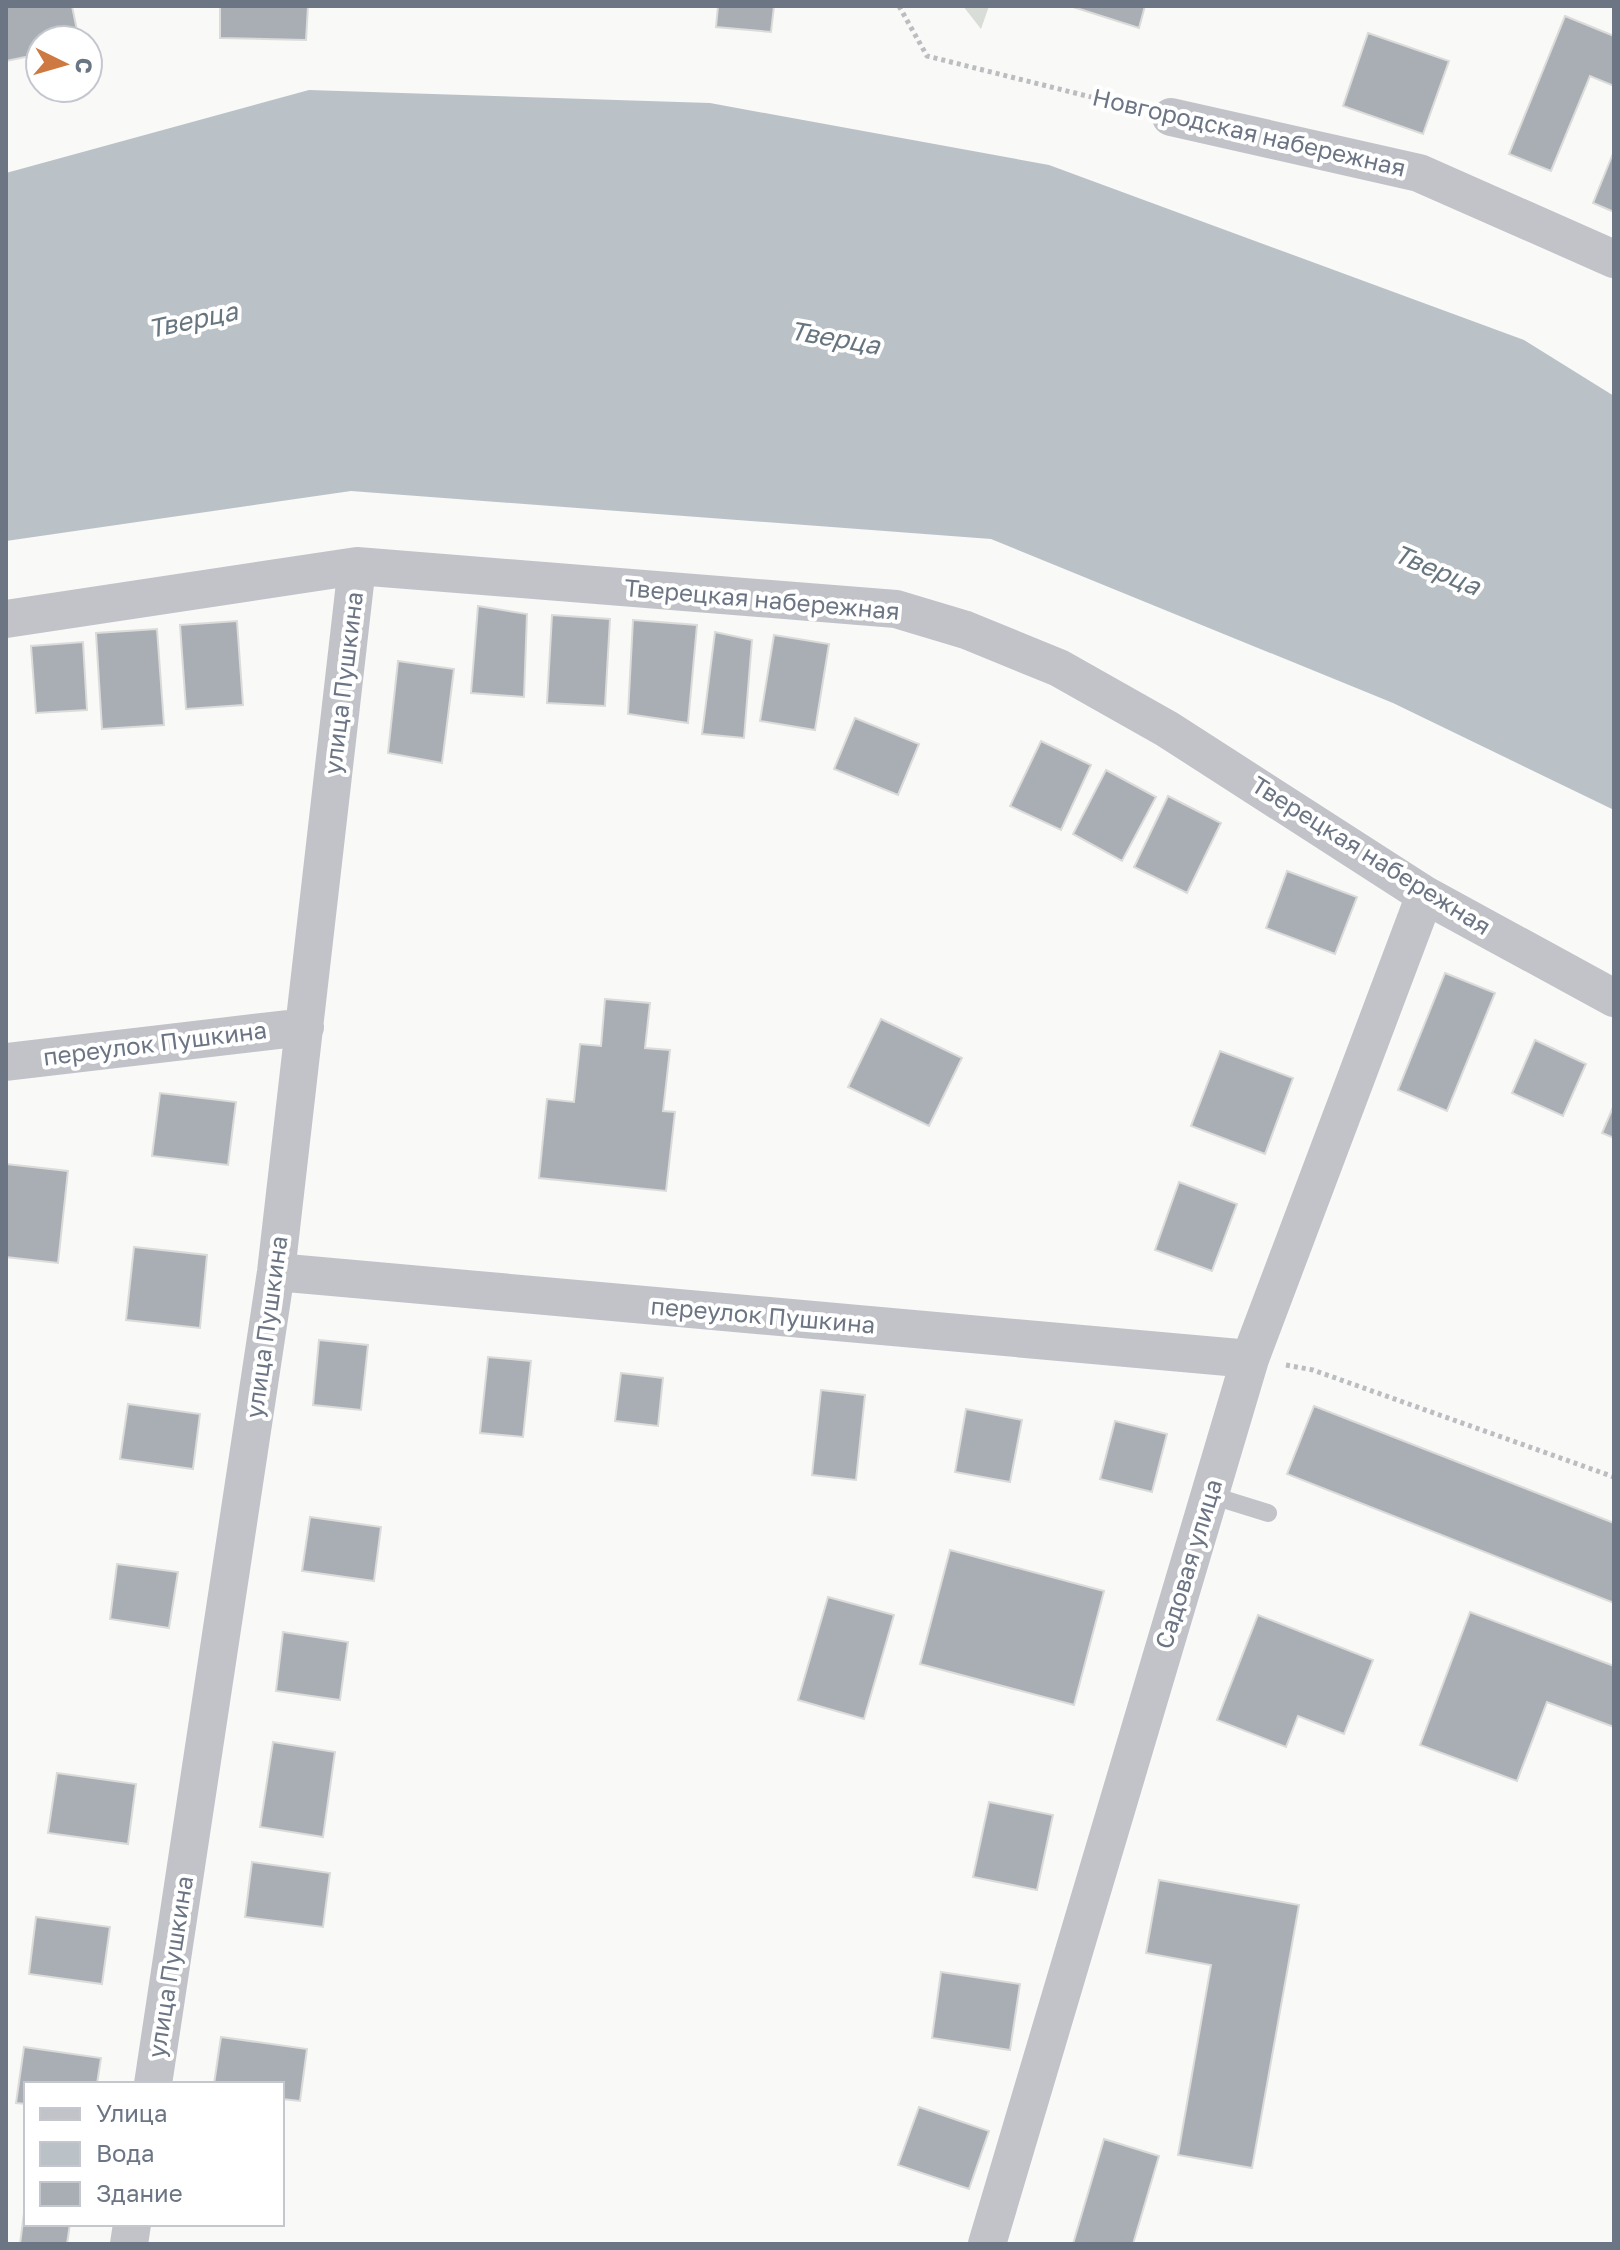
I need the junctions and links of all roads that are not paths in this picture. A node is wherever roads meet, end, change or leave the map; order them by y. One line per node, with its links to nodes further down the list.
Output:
1 (1171, 117): 2 (street, Новгородская набережная)
2 (1614, 259)
3 (357, 566): 4 (street, Тверецкая набережная); 5 (street, Тверецкая набережная); 7 (street, улица Пушкина)
4 (6, 619)
5 (1425, 895): 6 (street, Тверецкая набережная); 10 (street, Садовая улица)
6 (1614, 998)
7 (305, 1027): 8 (street, переулок Пушкина); 9 (street, улица Пушкина)
8 (6, 1062)
9 (276, 1272): 10 (street, переулок Пушкина); 13 (street, улица Пушкина)
10 (1250, 1359): 11 (street, Садовая улица)
11 (1210, 1495): 12 (lane); 14 (street, Садовая улица)
12 (1268, 1513)
13 (153, 2082)
14 (987, 2244)

